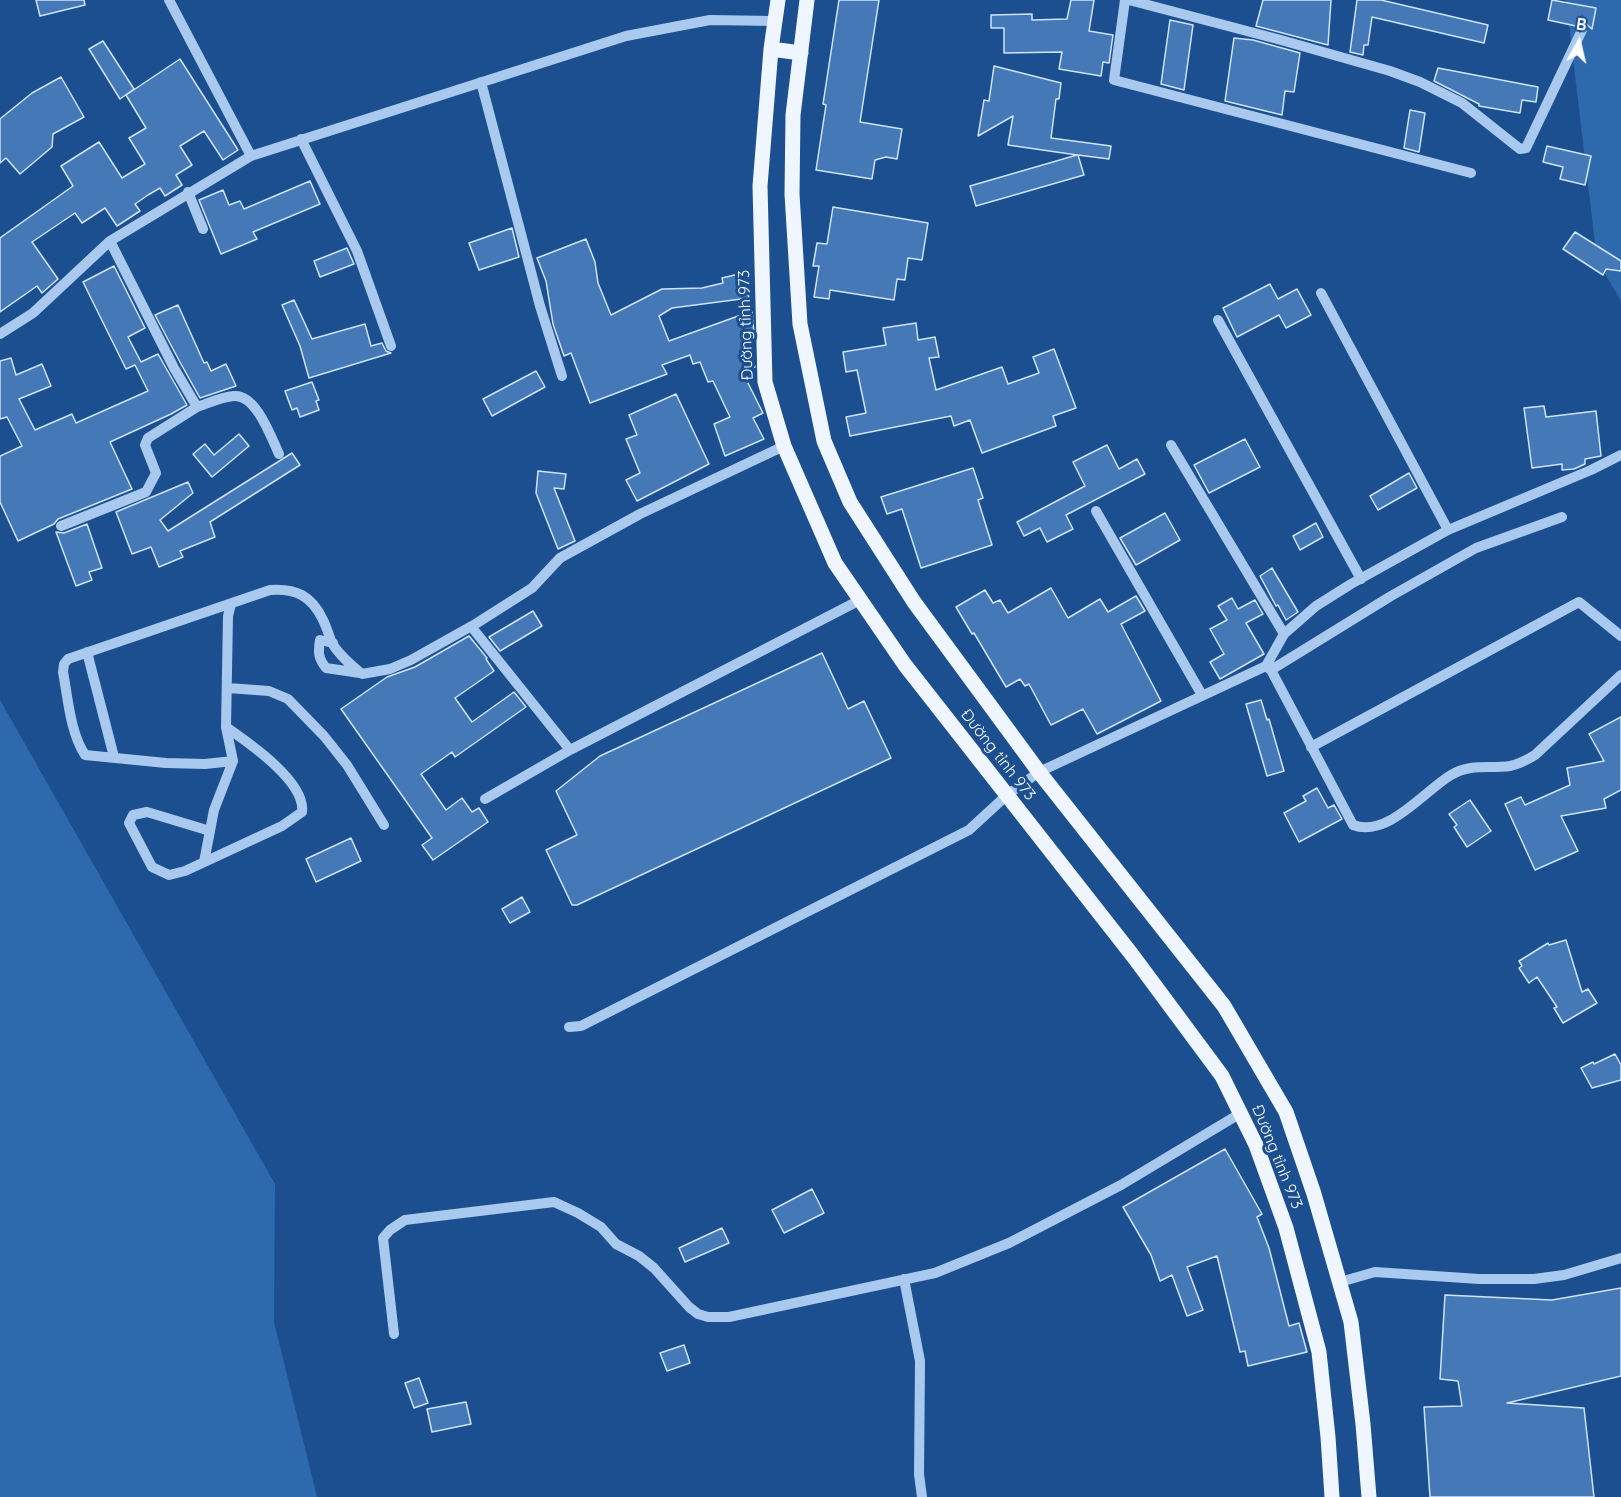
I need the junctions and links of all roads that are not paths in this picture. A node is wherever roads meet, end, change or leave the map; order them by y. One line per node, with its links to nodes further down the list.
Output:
1 (169, 0): 11 (street)
2 (778, 0): 5 (main road, Đường tỉnh 973)
3 (807, 0): 8 (main road, Đường tỉnh 973)
4 (1127, 0): 6 (street); 12 (street)
5 (774, 21): 7 (main road, Đường tỉnh 973); 9 (street)
6 (1582, 30)
7 (771, 49): 8 (main road); 23 (main road, Đường tỉnh 973)
8 (801, 53): 48 (main road, Đường tỉnh 973)
9 (481, 82): 10 (street); 20 (street)
10 (302, 139): 11 (street); 19 (street)
11 (251, 156): 13 (street)
12 (1471, 173)
13 (188, 192): 14 (street); 15 (street)
14 (203, 229)
15 (110, 241): 18 (street); 21 (street)
16 (1321, 293): 29 (street)
17 (1218, 320): 30 (street)
18 (0, 334)
19 (391, 346)
20 (562, 376)
21 (197, 406): 24 (street); 28 (street)
22 (1171, 445): 34 (street)
23 (784, 446): 31 (main road, Đường tỉnh 973); 39 (street)
24 (279, 453)
25 (1621, 455): 29 (street)
26 (1096, 511): 42 (street)
27 (1562, 517): 38 (street)
28 (62, 526)
29 (1448, 530): 30 (street)
30 (1361, 579): 34 (street)
31 (860, 600): 45 (street); 49 (main road, Đường tỉnh 973)
32 (231, 604): 36 (street); 37 (street); 41 (street)
33 (474, 630): 45 (street)
34 (1284, 634): 38 (street)
35 (1621, 636): 44 (street)
36 (333, 643): 39 (street); 39 (street)
37 (87, 652): 46 (street); 46 (street)
38 (1268, 668): 42 (street); 44 (street)
39 (362, 674)
40 (1621, 675): 44 (street)
41 (228, 688): 43 (street); 51 (street)
42 (1202, 695): 48 (street)
43 (226, 727): 47 (street); 53 (street)
44 (1311, 747)
45 (570, 750): 50 (street)
46 (114, 757): 47 (street)
47 (232, 761): 52 (street)
48 (1039, 772): 49 (street); 58 (main road, Đường tỉnh 973)
49 (1006, 795): 54 (street); 55 (main road, Đường tỉnh 973)
50 (485, 799)
51 (384, 825)
52 (210, 831): 53 (street); 53 (street)
53 (204, 862)
54 (568, 1027)
55 (1241, 1113): 57 (street); 61 (main road, Đường tỉnh 973)
56 (1621, 1258): 58 (street)
57 (904, 1279): 59 (street); 60 (street)
58 (1340, 1282): 62 (main road, Đường tỉnh 973)
59 (394, 1334)
60 (922, 1497)
61 (1332, 1497)
62 (1369, 1497)

